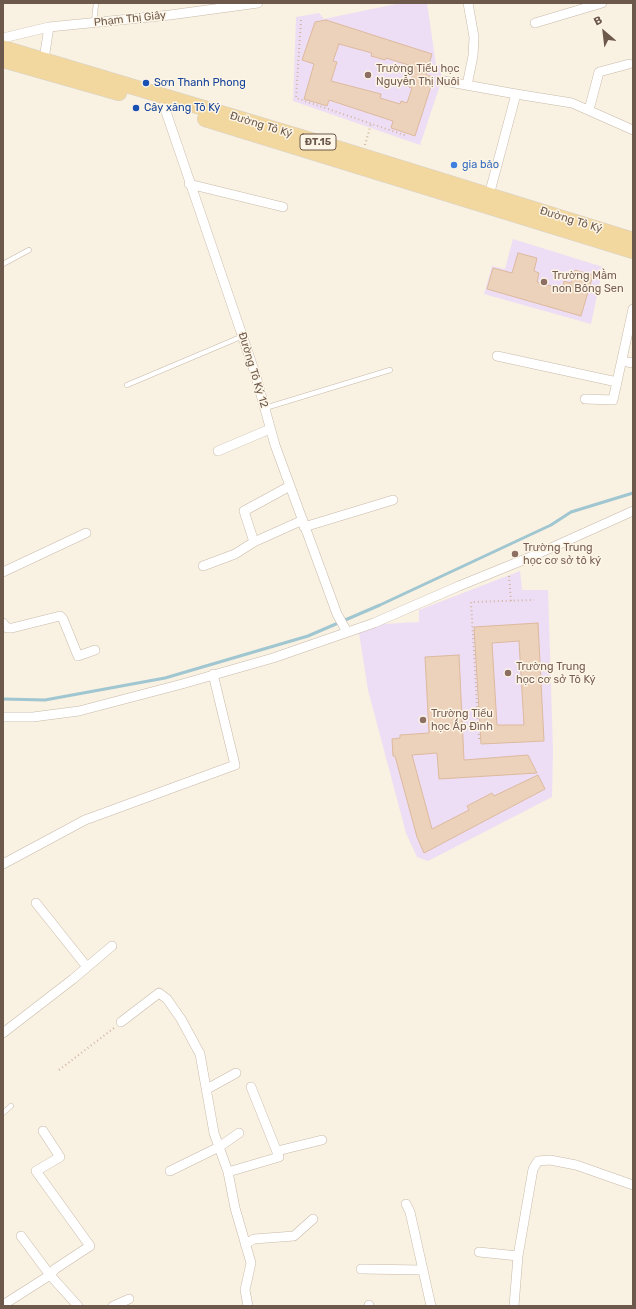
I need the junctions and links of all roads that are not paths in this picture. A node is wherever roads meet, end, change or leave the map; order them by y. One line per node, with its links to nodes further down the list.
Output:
1 (96, 3): 6 (lane)
2 (258, 3): 5 (street, Phạm Thị Giây)
3 (468, 3): 15 (street)
4 (602, 3): 7 (street)
5 (203, 7): 6 (street, Phạm Thị Giây)
6 (94, 22): 8 (street, Phạm Thị Giây)
7 (535, 23)
8 (49, 27): 9 (street, Phạm Thị Giây); 12 (street)
9 (3, 38)
10 (3, 48): 12 (main road, Đường Tô Ký / ĐT.15)
11 (3, 60): 17 (main road, Đường Tô Ký / ĐT.15)
12 (44, 60): 21 (main road, Đường Tô Ký / ĐT.15)
13 (629, 64): 18 (street)
14 (444, 81): 15 (street)
15 (467, 85): 16 (street)
16 (516, 94): 18 (street); 21 (street)
17 (164, 106): 20 (street, Đường Tô Ký 12); 21 (main road, Đường Tô Ký / ĐT.15)
18 (589, 110): 19 (street)
19 (633, 130)
20 (189, 184): 22 (street); 28 (street, Đường Tô Ký 12)
21 (487, 200): 23 (main road, Đường Tô Ký / ĐT.15); 25 (main road, Đường Tô Ký / ĐT.15)
22 (283, 207)
23 (633, 240)
24 (29, 250): 26 (lane)
25 (633, 251)
26 (3, 264)
27 (633, 309): 30 (street)
28 (243, 336): 34 (lane); 36 (street, Đường Tô Ký 12)
29 (497, 356): 33 (street)
30 (622, 361): 31 (street); 33 (street)
31 (633, 363)
32 (390, 370): 36 (lane)
33 (617, 382): 35 (street)
34 (127, 385)
35 (585, 399)
36 (265, 408): 37 (street, Đường Tô Ký 12)
37 (270, 429): 38 (street); 39 (street, Đường Tô Ký 12)
38 (218, 451)
39 (290, 486): 42 (street, Đường Tô Ký 12); 44 (street)
40 (393, 500): 42 (street)
41 (633, 512): 48 (street)
42 (303, 523): 44 (street); 48 (street, Đường Tô Ký 12)
43 (86, 532): 46 (street)
44 (254, 542): 45 (street)
45 (203, 566)
46 (3, 572)
47 (3, 623): 49 (street)
48 (347, 629): 50 (street)
49 (95, 650)
50 (213, 674): 51 (street); 52 (street)
51 (3, 717)
52 (3, 864)
53 (36, 903): 55 (street)
54 (112, 946): 55 (street)
55 (87, 967): 57 (street)
56 (121, 1022): 60 (street)
57 (3, 1033)
58 (236, 1073): 60 (street)
59 (251, 1087): 67 (street)
60 (207, 1089): 66 (street)
61 (12, 1106): 62 (lane)
62 (3, 1113)
63 (43, 1131): 79 (street)
64 (239, 1133): 66 (street)
65 (322, 1140): 67 (street)
66 (219, 1148): 68 (street); 69 (street)
67 (277, 1151): 69 (street)
68 (170, 1171)
69 (228, 1172): 74 (street)
70 (633, 1185): 76 (street)
71 (406, 1204): 78 (street)
72 (313, 1219): 74 (street)
73 (21, 1236): 79 (street)
74 (245, 1244): 84 (street)
75 (479, 1252): 76 (street)
76 (518, 1256): 86 (street)
77 (361, 1269): 78 (street)
78 (423, 1270): 85 (street)
79 (50, 1275): 81 (street); 82 (street)
80 (129, 1299): 83 (street)
81 (3, 1305)
82 (78, 1306)
83 (113, 1306)
84 (248, 1306)
85 (431, 1306)
86 (514, 1306)

